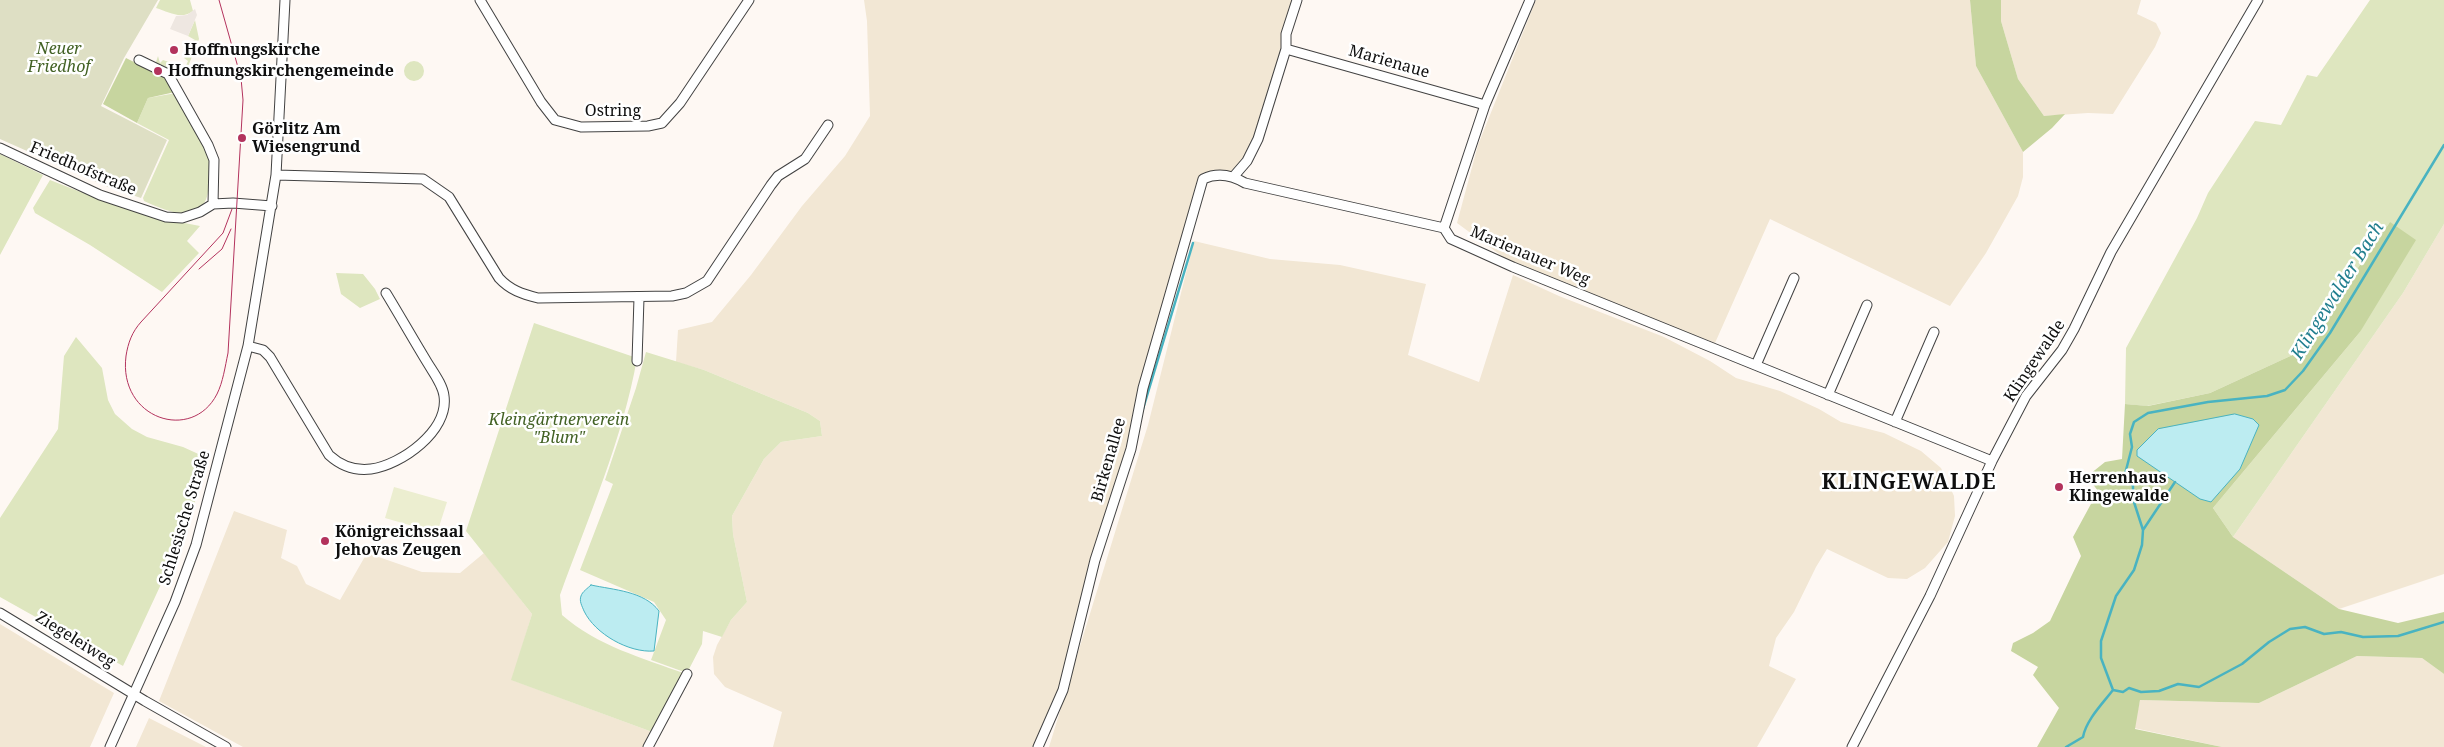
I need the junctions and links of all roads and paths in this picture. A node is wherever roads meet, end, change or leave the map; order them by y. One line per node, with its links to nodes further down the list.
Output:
1 (285, 0): 12 (street, Schlesische Straße)
2 (480, 0): 3 (street, Ostring)
3 (749, 0)
4 (1297, 0): 7 (street)
5 (1530, 0): 9 (street)
6 (2258, 0): 28 (street, Klingewalde)
7 (1286, 49): 9 (street, Marienaue); 13 (street)
8 (139, 60): 15 (street)
9 (1485, 104): 17 (street)
10 (828, 125): 20 (street)
11 (0, 148): 15 (street, Friedhofstraße)
12 (276, 175): 16 (street, Schlesische Straße); 20 (street)
13 (1234, 176): 14 (street, Marienauer Weg); 17 (street, Marienauer Weg)
14 (1203, 179): 35 (street, Birkenallee)
15 (213, 204): 16 (street, Friedhofstraße)
16 (272, 206): 23 (street, Schlesische Straße)
17 (1444, 228): 25 (street, Marienauer Weg)
18 (1794, 278): 25 (street)
19 (386, 293): 23 (street)
20 (640, 298): 24 (street)
21 (1867, 305): 26 (street)
22 (1934, 332): 27 (street)
23 (248, 346): 31 (street, Schlesische Straße)
24 (637, 361)
25 (1756, 365): 26 (street, Marienauer Weg)
26 (1828, 395): 27 (street, Marienauer Weg)
27 (1895, 422): 28 (street, Marienauer Weg)
28 (1992, 461): 36 (street, Klingewalde)
29 (0, 612): 31 (street, Ziegeleiweg)
30 (687, 674): 34 (street)
31 (134, 694): 32 (street, Schlesische Straße); 33 (street, Ziegeleiweg)
32 (110, 747)
33 (226, 747)
34 (648, 747)
35 (1038, 747)
36 (1852, 747)

